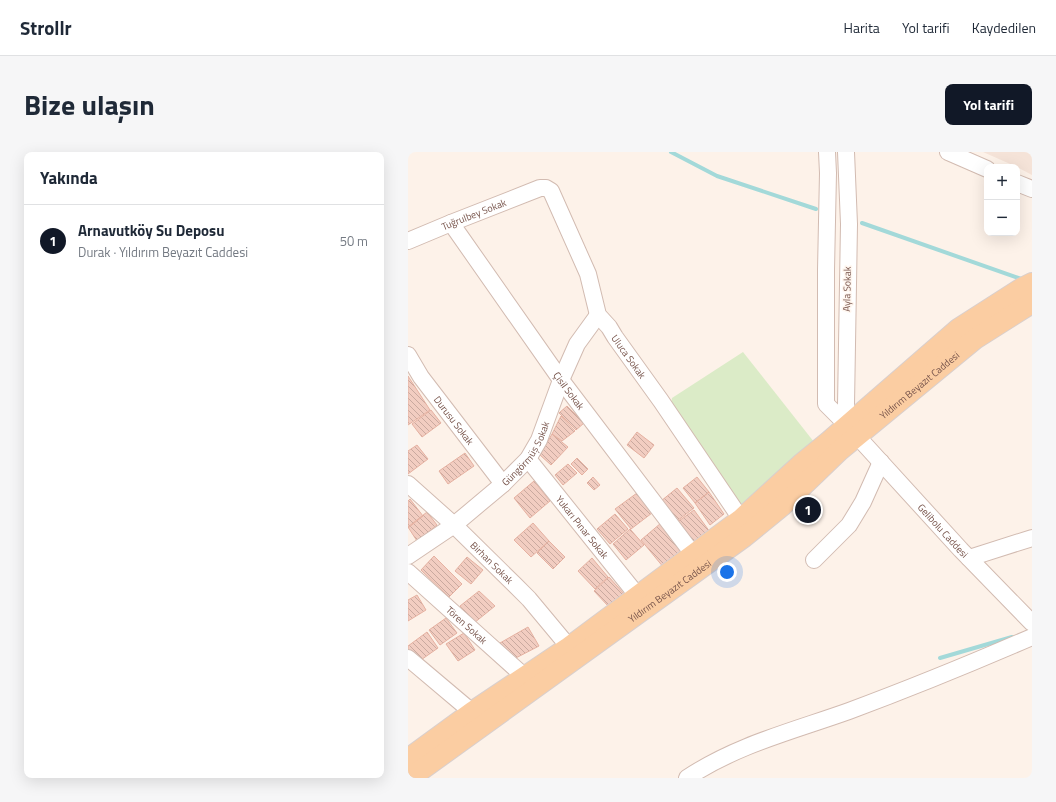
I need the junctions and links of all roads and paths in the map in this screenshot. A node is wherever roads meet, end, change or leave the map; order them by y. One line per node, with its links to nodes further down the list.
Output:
1 (827, 152): 15 (street, Gelibolu Caddesi)
2 (846, 152): 15 (street, Ayla Sokak)
3 (948, 152): 4 (street)
4 (984, 168)
5 (1020, 184): 7 (street)
6 (540, 188): 8 (street, Tuğrulbey Sokak); 12 (street, Uluca Sokak)
7 (1032, 189)
8 (451, 223): 9 (street, Tuğrulbey Sokak); 14 (street, Çisil Sokak)
9 (408, 241)
10 (1032, 283): 15 (main road)
11 (1032, 303): 15 (main road, Yıldırım Beyazıt Caddesi)
12 (598, 315): 14 (street, Güngörmüş Sokak); 20 (street, Uluca Sokak)
13 (408, 355): 19 (street, Durusu Sokak)
14 (561, 380): 16 (street, Güngörmüş Sokak); 23 (street, Çisil Sokak)
15 (852, 431): 17 (street, Gelibolu Caddesi); 20 (main road); 37 (main road, Yıldırım Beyazıt Caddesi)
16 (528, 459): 19 (street, Güngörmüş Sokak); 28 (street, Yukarı Pınar Sokak)
17 (881, 462): 25 (street, Gelibolu Caddesi); 26 (street)
18 (408, 484): 21 (street, Birhan Sokak)
19 (503, 484): 21 (street, Güngörmüş Sokak)
20 (741, 519): 23 (main road)
21 (454, 525): 24 (street, Güngörmüş Sokak); 31 (street, Birhan Sokak)
22 (1032, 538): 25 (street)
23 (692, 554): 28 (main road)
24 (408, 556)
25 (969, 558): 29 (street, Gelibolu Caddesi)
26 (814, 560)
27 (408, 572): 33 (street, Tören Sokak)
28 (637, 595): 31 (main road)
29 (1032, 623)
30 (1032, 637): 36 (street)
31 (569, 647): 33 (main road)
32 (408, 658): 34 (street)
33 (525, 677): 34 (main road)
34 (472, 712): 35 (main road)
35 (410, 755)
36 (708, 772): 38 (street)
37 (410, 778)
38 (687, 778)

